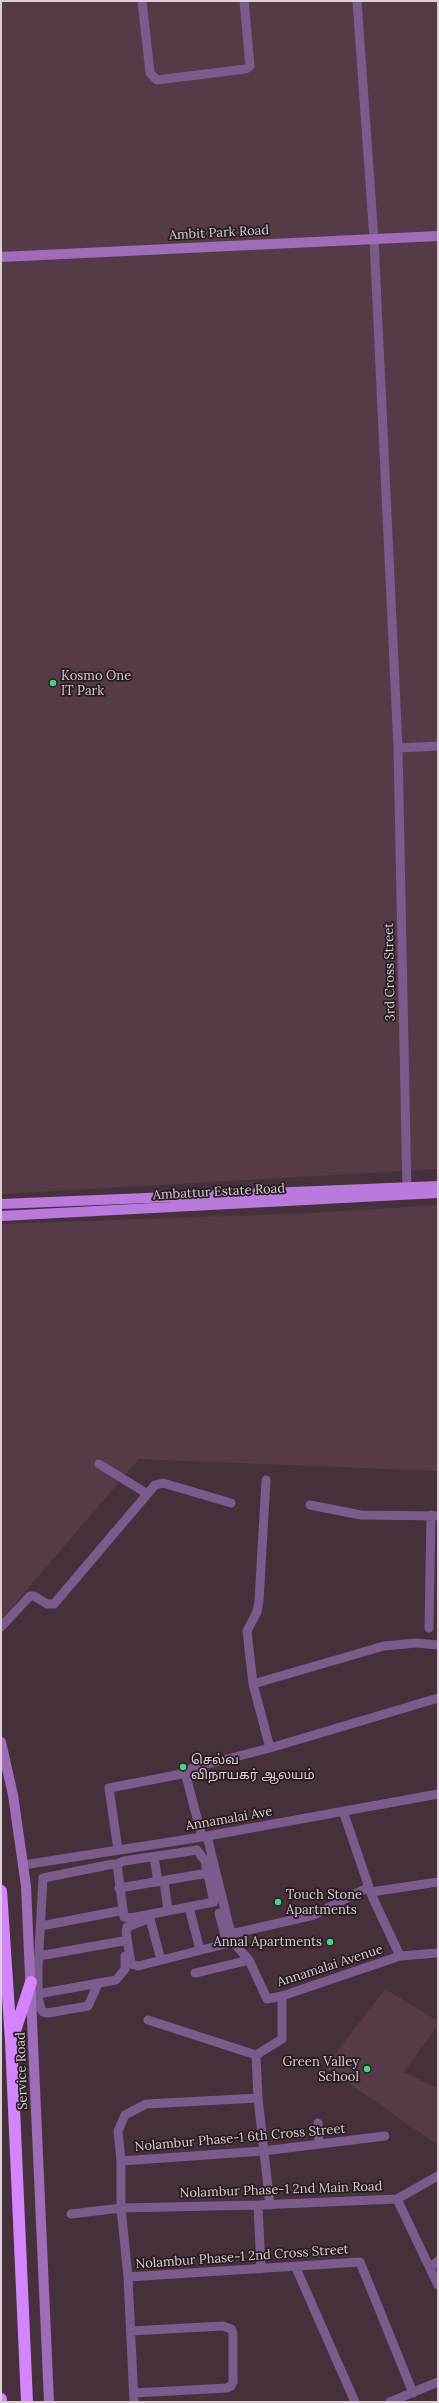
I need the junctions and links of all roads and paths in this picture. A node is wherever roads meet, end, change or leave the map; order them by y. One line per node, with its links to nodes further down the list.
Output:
1 (142, 1): 2 (street)
2 (244, 1)
3 (357, 1): 5 (street, 3rd Cross Street)
4 (438, 236): 5 (street, Ambit Park Road)
5 (374, 239): 6 (street, Ambit Park Road); 8 (street, 3rd Cross Street)
6 (1, 257)
7 (438, 746): 8 (street)
8 (398, 748): 10 (street, 3rd Cross Street)
9 (438, 1186): 10 (main road, Ambattur Estate Road)
10 (407, 1191): 11 (main road, Ambattur Estate Road); 12 (main road, Ambattur Estate Road); 13 (main road, Ambattur Estate Road)
11 (438, 1193)
12 (1, 1204)
13 (1, 1216)
14 (99, 1464): 16 (street)
15 (266, 1480): 23 (street)
16 (146, 1494): 17 (street); 20 (street)
17 (231, 1503)
18 (310, 1505): 19 (street)
19 (435, 1516): 21 (street)
20 (1, 1627)
21 (429, 1628)
22 (438, 1645): 23 (street)
23 (253, 1684): 26 (street)
24 (438, 1698): 26 (street)
25 (1, 1742): 35 (street, Service Road)
26 (270, 1748): 27 (street)
27 (187, 1773): 30 (street); 31 (street)
28 (438, 1794): 29 (street, Annamalai Ave)
29 (343, 1811): 30 (street, Annamalai Ave); 41 (street)
30 (204, 1837): 31 (street, Annamalai Ave); 36 (street)
31 (114, 1851): 33 (street, Annamalai Ave); 34 (street)
32 (154, 1856): 36 (street); 38 (street); 40 (street)
33 (43, 1862): 35 (street, Annamalai Ave); 37 (street)
34 (112, 1864): 37 (street); 44 (street)
35 (23, 1866): 58 (street, Service Road)
36 (211, 1872): 38 (street); 43 (street); 45 (street)
37 (43, 1878): 48 (street)
38 (161, 1881): 40 (street); 45 (street)
39 (438, 1882): 41 (street)
40 (119, 1888): 45 (street)
41 (370, 1889): 49 (street); 54 (street)
42 (1, 1891): 63 (highway)
43 (220, 1905): 46 (street); 49 (street)
44 (119, 1911): 48 (street); 50 (street)
45 (168, 1911)
46 (190, 1911): 47 (street); 51 (street)
47 (150, 1919): 55 (street); 55 (street)
48 (41, 1926): 53 (street)
49 (230, 1940): 51 (street); 56 (street)
50 (123, 1941): 53 (street); 59 (street)
51 (200, 1950): 55 (street)
52 (438, 1953): 54 (street, Annamalai Avenue)
53 (39, 1956): 60 (street)
54 (400, 1956): 61 (street, Annamalai Avenue)
55 (161, 1960)
56 (249, 1960): 57 (street); 61 (street, Annamalai Avenue)
57 (195, 1973)
58 (31, 1982): 63 (highway); 90 (street, Service Road)
59 (98, 1984): 60 (street); 60 (street)
60 (38, 1994)
61 (282, 1996): 64 (street)
62 (148, 2020): 64 (street)
63 (12, 2041): 89 (highway)
64 (256, 2055): 65 (street)
65 (258, 2098): 69 (street); 70 (street)
66 (318, 2123): 68 (street)
67 (385, 2136): 68 (street, Nolambur Phase-1 6th Cross Street)
68 (319, 2144): 69 (street, Nolambur Phase-1 6th Cross Street)
69 (263, 2151): 70 (street, Nolambur Phase-1 6th Cross Street); 73 (street)
70 (121, 2161): 75 (street)
71 (438, 2176): 72 (street)
72 (397, 2199): 73 (street, Nolambur Phase-1 2nd Main Road); 78 (street, Nolambur Phase-1 2nd Main Road)
73 (270, 2205): 74 (street, Nolambur Phase-1 2nd Main Road)
74 (258, 2206): 75 (street, Nolambur Phase-1 2nd Main Road); 80 (street)
75 (121, 2208): 76 (street, Nolambur Phase-1 2nd Main Road); 81 (street)
76 (71, 2214)
77 (438, 2261): 78 (street)
78 (430, 2267): 82 (street, Nolambur Phase-1 2nd Main Road)
79 (296, 2268): 80 (street, Nolambur Phase-1 2nd Cross Street); 85 (street, Nolambur Phase-1 2nd Cross Street); 91 (street)
80 (261, 2269): 81 (street, Nolambur Phase-1 2nd Cross Street)
81 (128, 2277): 83 (street)
82 (438, 2285)
83 (131, 2331): 86 (street); 86 (street)
84 (438, 2382): 85 (street)
85 (413, 2393): 92 (street)
86 (134, 2397)
87 (1, 2399): 88 (highway)
88 (1, 2402)
89 (27, 2402)
90 (49, 2402)
91 (355, 2402)
92 (390, 2402)

